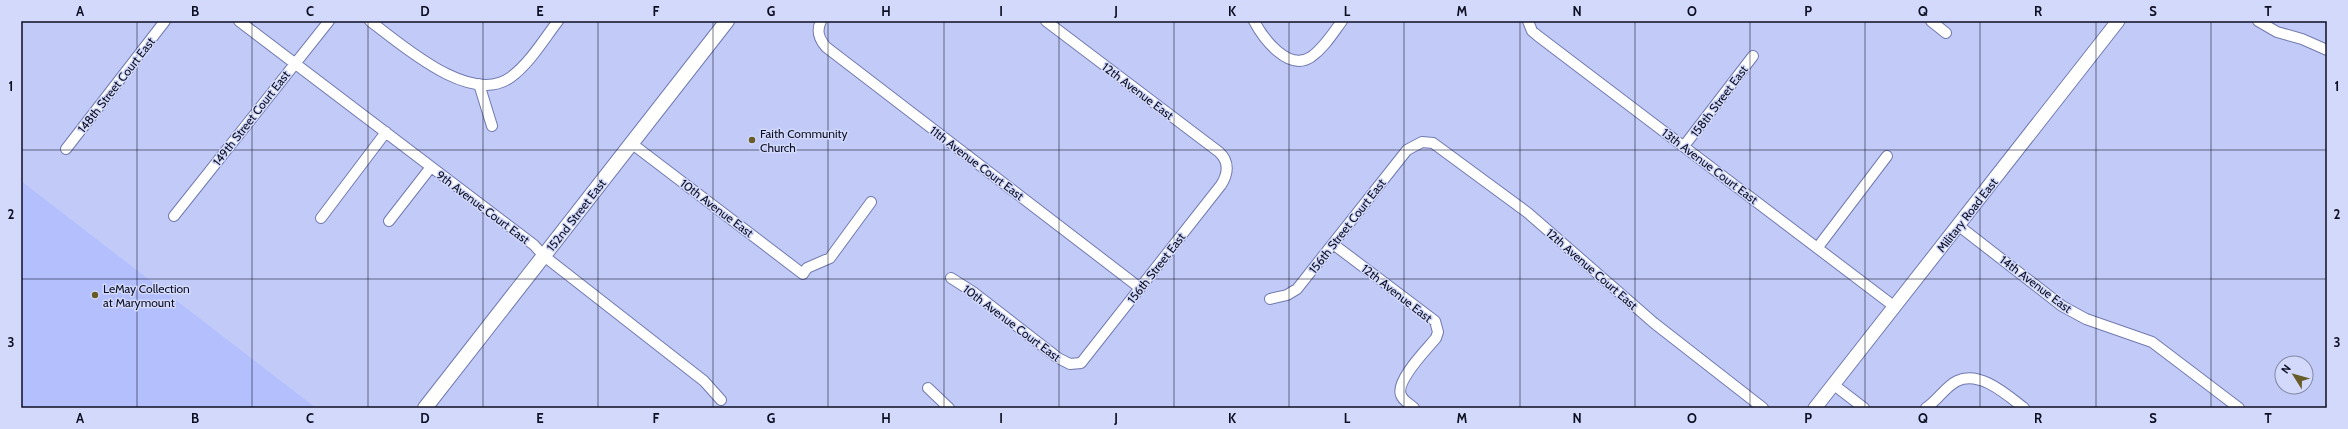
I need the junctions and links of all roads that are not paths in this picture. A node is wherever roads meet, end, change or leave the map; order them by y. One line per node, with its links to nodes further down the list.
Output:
1 (165, 21): 25 (street, 148th Street Court East)
2 (239, 21): 18 (street, 9th Avenue Court East)
3 (329, 21): 18 (street, 149th Street Court East)
4 (370, 21): 19 (street)
5 (558, 21): 19 (street)
6 (726, 21): 22 (main road, 152nd Street East)
7 (821, 21): 38 (street, 11th Avenue Court East)
8 (1046, 21): 27 (street, 12th Avenue East)
9 (1254, 21): 10 (street)
10 (1342, 21)
11 (1528, 21): 24 (street, 13th Avenue Court East)
12 (1931, 21): 15 (street)
13 (2118, 21): 33 (street, Military Road East)
14 (2258, 21): 16 (street)
15 (1946, 33)
16 (2327, 50)
17 (1753, 56): 24 (street, 158th Street East)
18 (294, 63): 21 (street, 9th Avenue Court East); 30 (street, 149th Street Court East)
19 (479, 84): 20 (street)
20 (492, 126)
21 (386, 132): 28 (street, 9th Avenue Court East); 31 (street)
22 (631, 143): 29 (street, 10th Avenue East); 36 (main road, 152nd Street East)
23 (1417, 144): 34 (street, 156th Street Court East); 48 (street, 12th Avenue Court East)
24 (1684, 146): 35 (street, 13th Avenue Court East)
25 (66, 149)
26 (1887, 156): 35 (street)
27 (1226, 164): 38 (street, 156th Street East)
28 (431, 167): 32 (street); 36 (street, 9th Avenue Court East)
29 (871, 202)
30 (174, 216)
31 (321, 218)
32 (389, 221)
33 (1959, 226): 40 (street, Military Road East); 53 (street, 14th Avenue East)
34 (1333, 244): 39 (street, 156th Street Court East); 47 (street, 12th Avenue East)
35 (1818, 247): 40 (street, 13th Avenue Court East)
36 (544, 256): 44 (street, 9th Avenue Court East); 45 (main road, 152nd Street East)
37 (951, 278): 41 (street, 10th Avenue Court East)
38 (1140, 288): 41 (street, 156th Street East)
39 (1270, 298)
40 (1895, 307): 42 (street, Military Road East)
41 (1074, 364)
42 (1834, 385): 49 (street, Military Road East); 50 (street)
43 (928, 388): 46 (street)
44 (721, 400)
45 (425, 408)
46 (949, 408)
47 (1414, 408)
48 (1763, 408)
49 (1815, 408)
50 (1864, 408)
51 (1926, 408): 52 (street)
52 (2024, 408)
53 (2239, 408)

